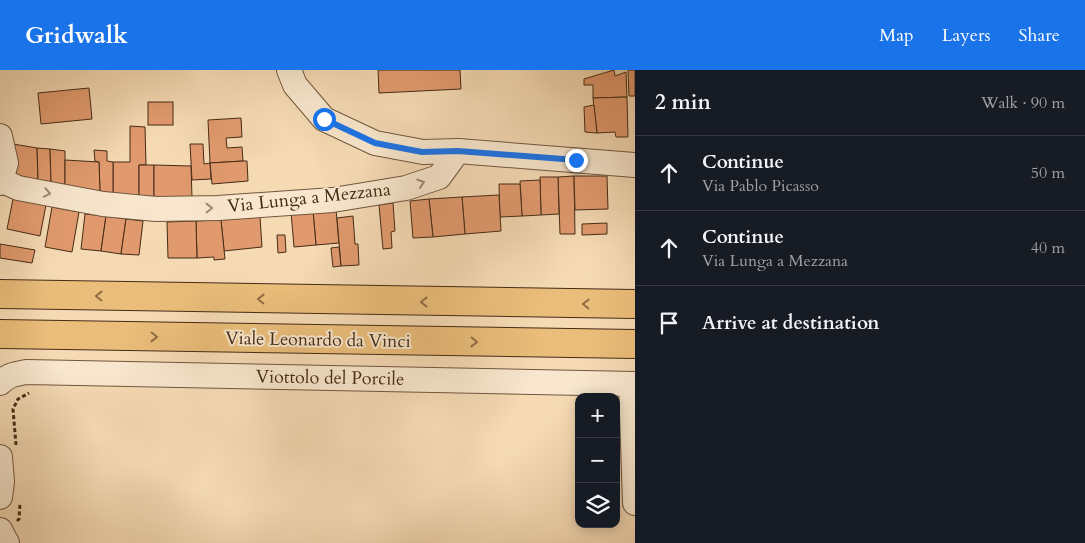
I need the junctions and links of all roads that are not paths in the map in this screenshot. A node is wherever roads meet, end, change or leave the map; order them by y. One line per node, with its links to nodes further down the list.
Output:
1 (289, 70): 3 (street)
2 (0, 136): 5 (street)
3 (458, 151): 4 (street); 5 (street, Via Lunga a Mezzana, one-way to 3)
4 (635, 165)
5 (0, 181)
6 (0, 294): 7 (highway, one-way to 6)
7 (635, 304)
8 (0, 334): 9 (highway, Viale Leonardo da Vinci)
9 (35, 335): 10 (highway, Viale Leonardo da Vinci, one-way to 10); 11 (street)
10 (635, 344)
11 (0, 347)
12 (0, 383): 13 (street, Viottolo del Porcile)
13 (633, 384): 16 (street)
14 (8, 453): 15 (street)
15 (10, 497)
16 (635, 503)

